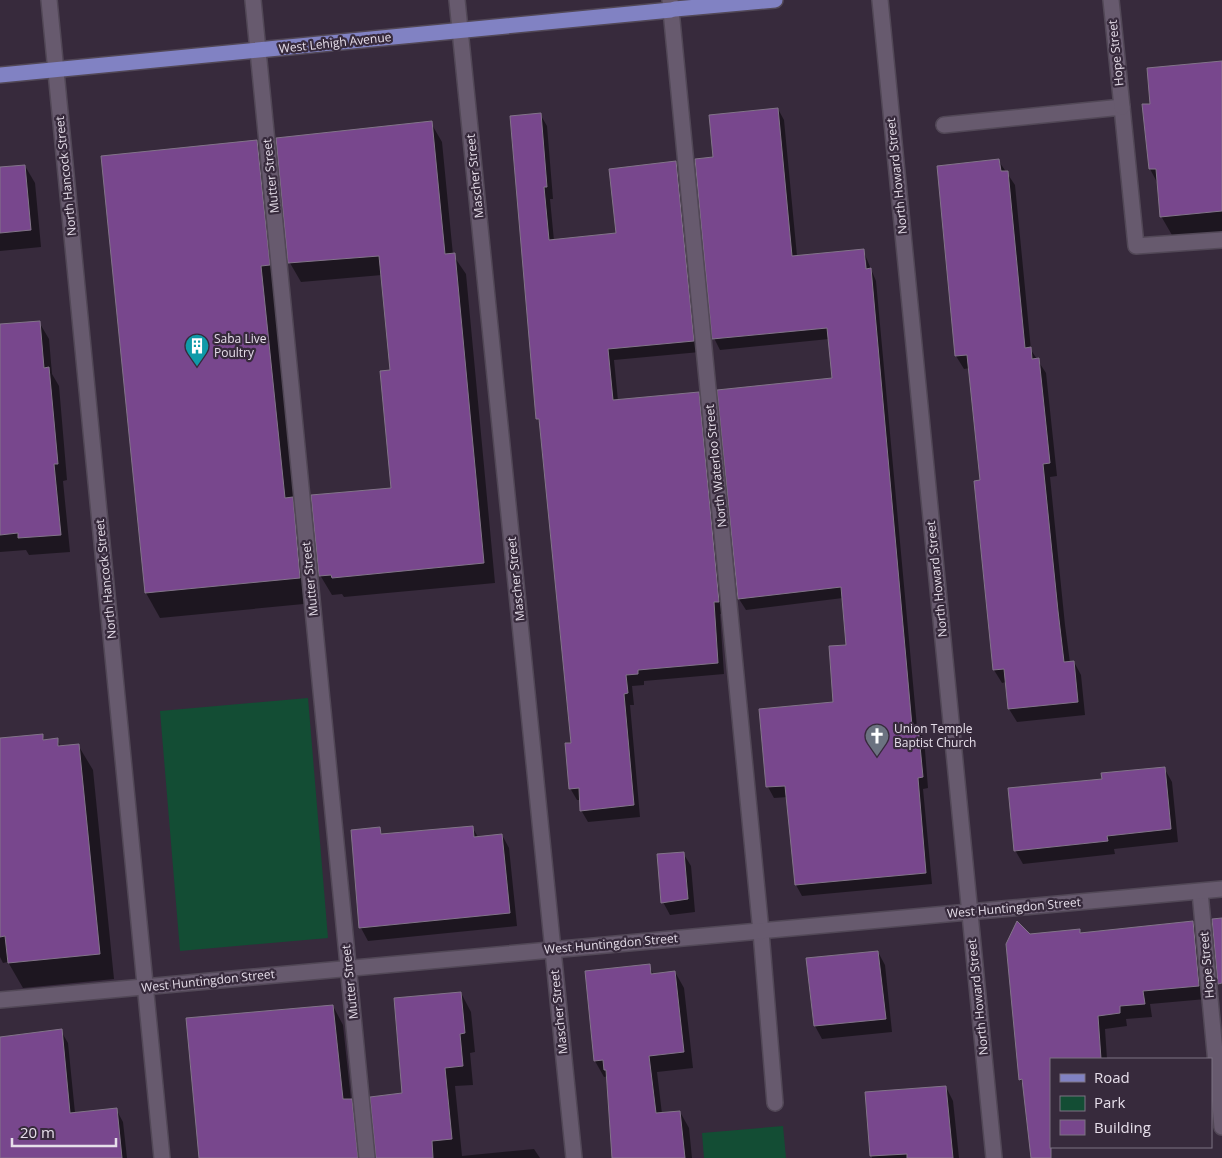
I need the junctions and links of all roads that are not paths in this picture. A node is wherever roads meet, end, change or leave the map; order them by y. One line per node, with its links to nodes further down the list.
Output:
1 (49, 0): 10 (street, North Hancock Street)
2 (253, 0): 9 (street, Mutter Street)
3 (458, 0): 8 (street, Mascher Street)
4 (775, 0): 7 (main road, West Lehigh Avenue)
5 (880, 0): 17 (street, North Howard Street)
6 (1111, 0): 12 (street, Hope Street)
7 (672, 6): 8 (main road, West Lehigh Avenue); 18 (street, North Waterloo Street)
8 (460, 30): 9 (main road, West Lehigh Avenue); 19 (street, Mascher Street)
9 (258, 50): 10 (main road, West Lehigh Avenue); 20 (street, Mutter Street)
10 (56, 70): 11 (main road, West Lehigh Avenue); 21 (street, North Hancock Street)
11 (0, 75)
12 (1122, 107): 13 (street); 14 (street, Hope Street)
13 (944, 124)
14 (1222, 240)
15 (1222, 889): 16 (street, West Huntingdon Street)
16 (1200, 892): 17 (street, West Huntingdon Street); 24 (street, Hope Street)
17 (970, 911): 18 (street, West Huntingdon Street); 28 (street, North Howard Street)
18 (761, 932): 19 (street, West Huntingdon Street); 23 (street, North Waterloo Street)
19 (553, 949): 20 (street, West Huntingdon Street); 27 (street, Mascher Street)
20 (348, 967): 21 (street, West Huntingdon Street); 26 (street, Mutter Street)
21 (146, 987): 22 (street, West Huntingdon Street); 25 (street, North Hancock Street)
22 (0, 1000)
23 (776, 1103)
24 (1222, 1127)
25 (162, 1158)
26 (367, 1158)
27 (574, 1158)
28 (994, 1158)

